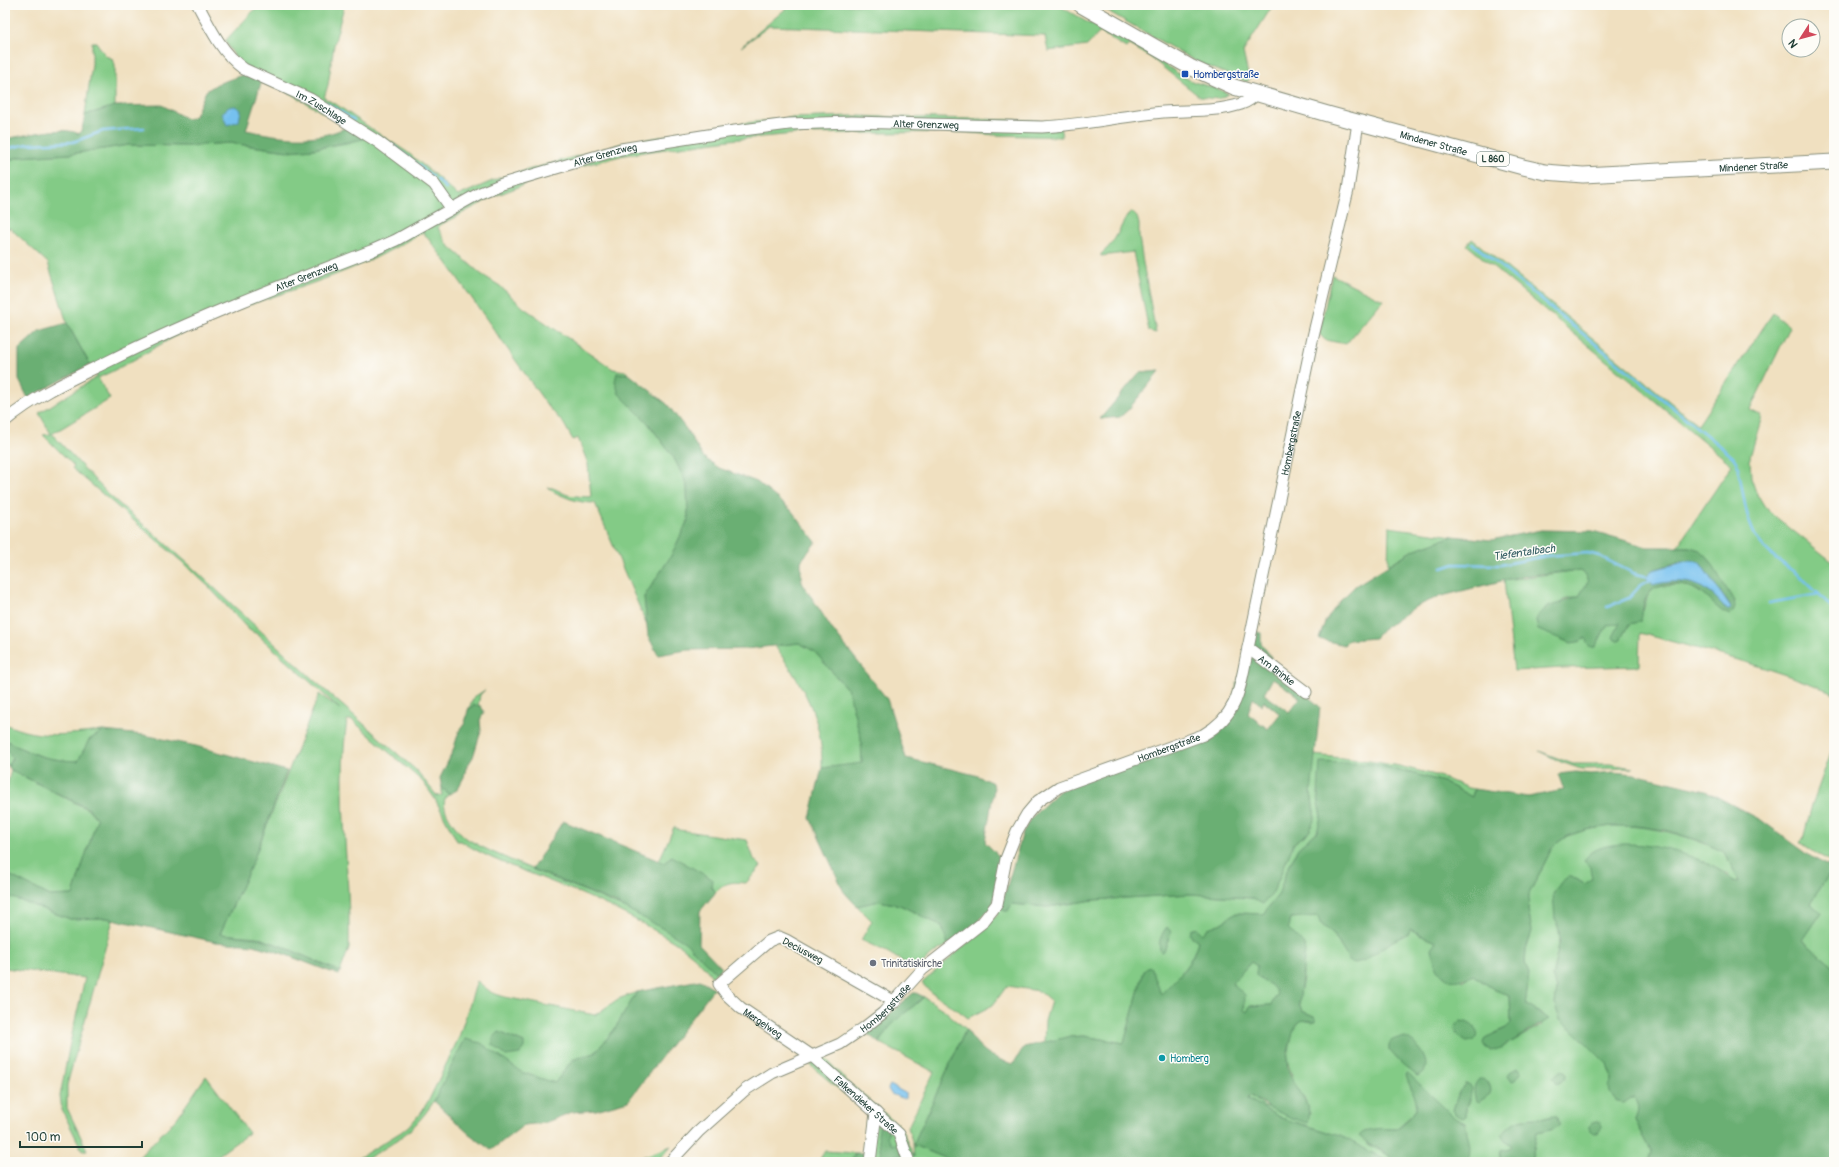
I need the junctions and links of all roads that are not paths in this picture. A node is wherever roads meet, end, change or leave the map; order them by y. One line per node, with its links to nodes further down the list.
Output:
1 (198, 5): 6 (street, Im Zuschlage)
2 (1081, 5): 3 (main road, Mindener Straße / L 860)
3 (1256, 94): 4 (main road, Mindener Straße / L 860); 6 (street, Alter Grenzweg)
4 (1358, 122): 5 (main road, Mindener Straße / L 860); 8 (street, Hombergstraße)
5 (1834, 162)
6 (451, 208): 7 (street, Alter Grenzweg)
7 (5, 421)
8 (1248, 648): 9 (street, Am Brinke); 11 (street, Hombergstraße)
9 (1306, 692)
10 (719, 984): 11 (street, Deciusweg); 12 (street, Mergelweg)
11 (895, 1002): 12 (street, Hombergstraße)
12 (812, 1056): 13 (street, Falkendieker Straße); 14 (street, Hombergstraße)
13 (876, 1113): 15 (street); 16 (street, Falkendieker Straße)
14 (670, 1162)
15 (870, 1162)
16 (909, 1162)

